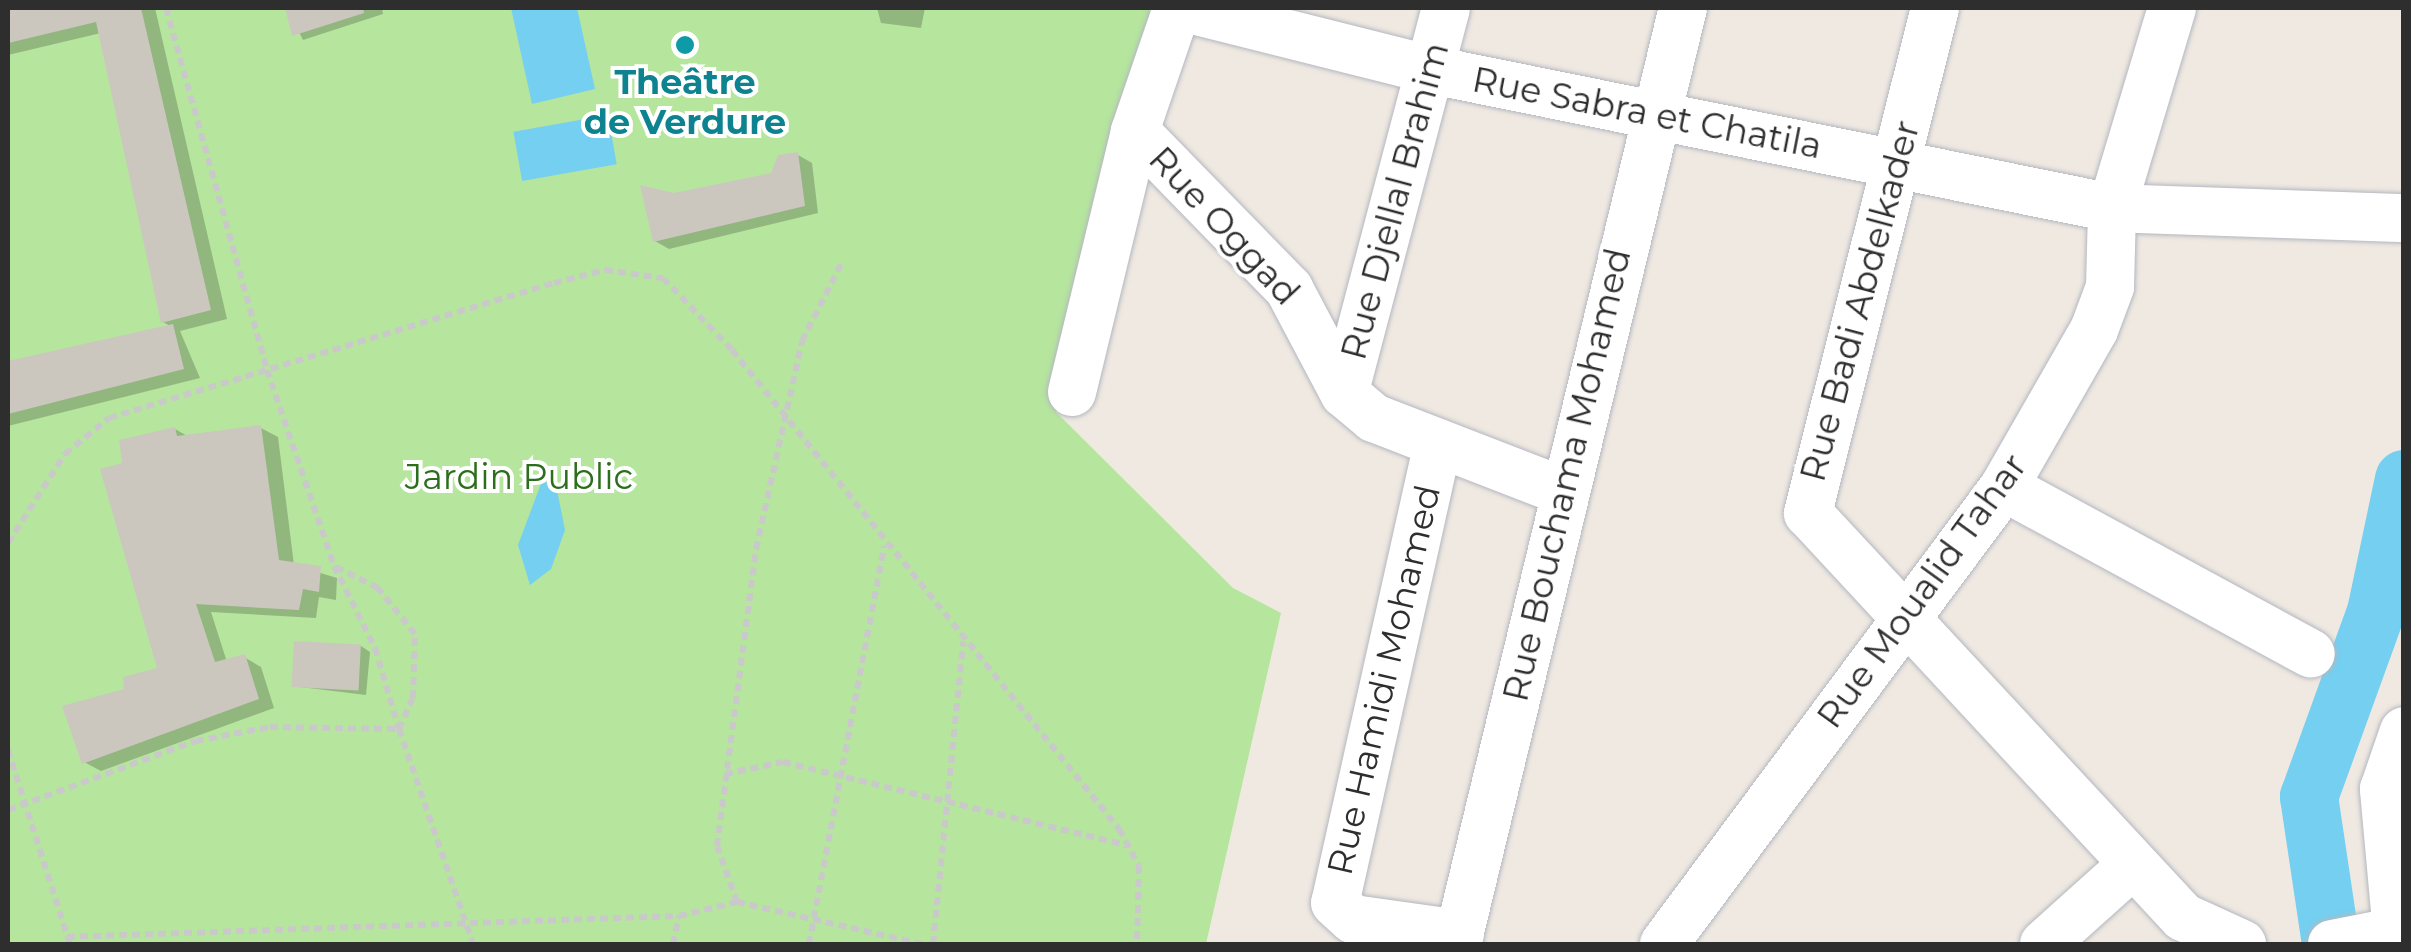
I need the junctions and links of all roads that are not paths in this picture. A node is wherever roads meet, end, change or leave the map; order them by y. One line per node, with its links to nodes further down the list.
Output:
1 (1177, 8): 9 (street)
2 (1185, 8): 7 (street, Rue Sabra et Chatila)
3 (1446, 8): 7 (street, Rue Djellal Brahim)
4 (1683, 8): 8 (street, Rue Bouchama Mohamed)
5 (1935, 8): 10 (street, Rue Badi Abdelkader)
6 (2172, 8): 11 (street, Rue Moualid Tahar)
7 (1432, 70): 8 (street, Rue Sabra et Chatila); 14 (street, Rue Djellal Brahim)
8 (1654, 114): 10 (street, Rue Sabra et Chatila); 17 (street, Rue Bouchama Mohamed)
9 (1136, 131): 13 (street); 14 (street, Rue Oggad)
10 (1898, 162): 11 (street, Rue Sabra et Chatila); 18 (street, Rue Badi Abdelkader)
11 (2112, 208): 12 (street, Rue Sabra et Chatila); 16 (street, Rue Moualid Tahar)
12 (2388, 217)
13 (1072, 392)
14 (1344, 393): 15 (street, Rue Djellal Brahim)
15 (1438, 443): 17 (street, Rue Djellal Brahim); 23 (street, Rue Hamidi Mohamed)
16 (2004, 487): 18 (street, Rue Moualid Tahar); 19 (street)
17 (1562, 491): 23 (street, Rue Bouchama Mohamed)
18 (1902, 622): 21 (street); 22 (street, Rue Moualid Tahar)
19 (2311, 654)
20 (2399, 752): 24 (street)
21 (2132, 865): 25 (street); 26 (street)
22 (1680, 938)
23 (1459, 939)
24 (2374, 939)
25 (2044, 944)
26 (2242, 944)

